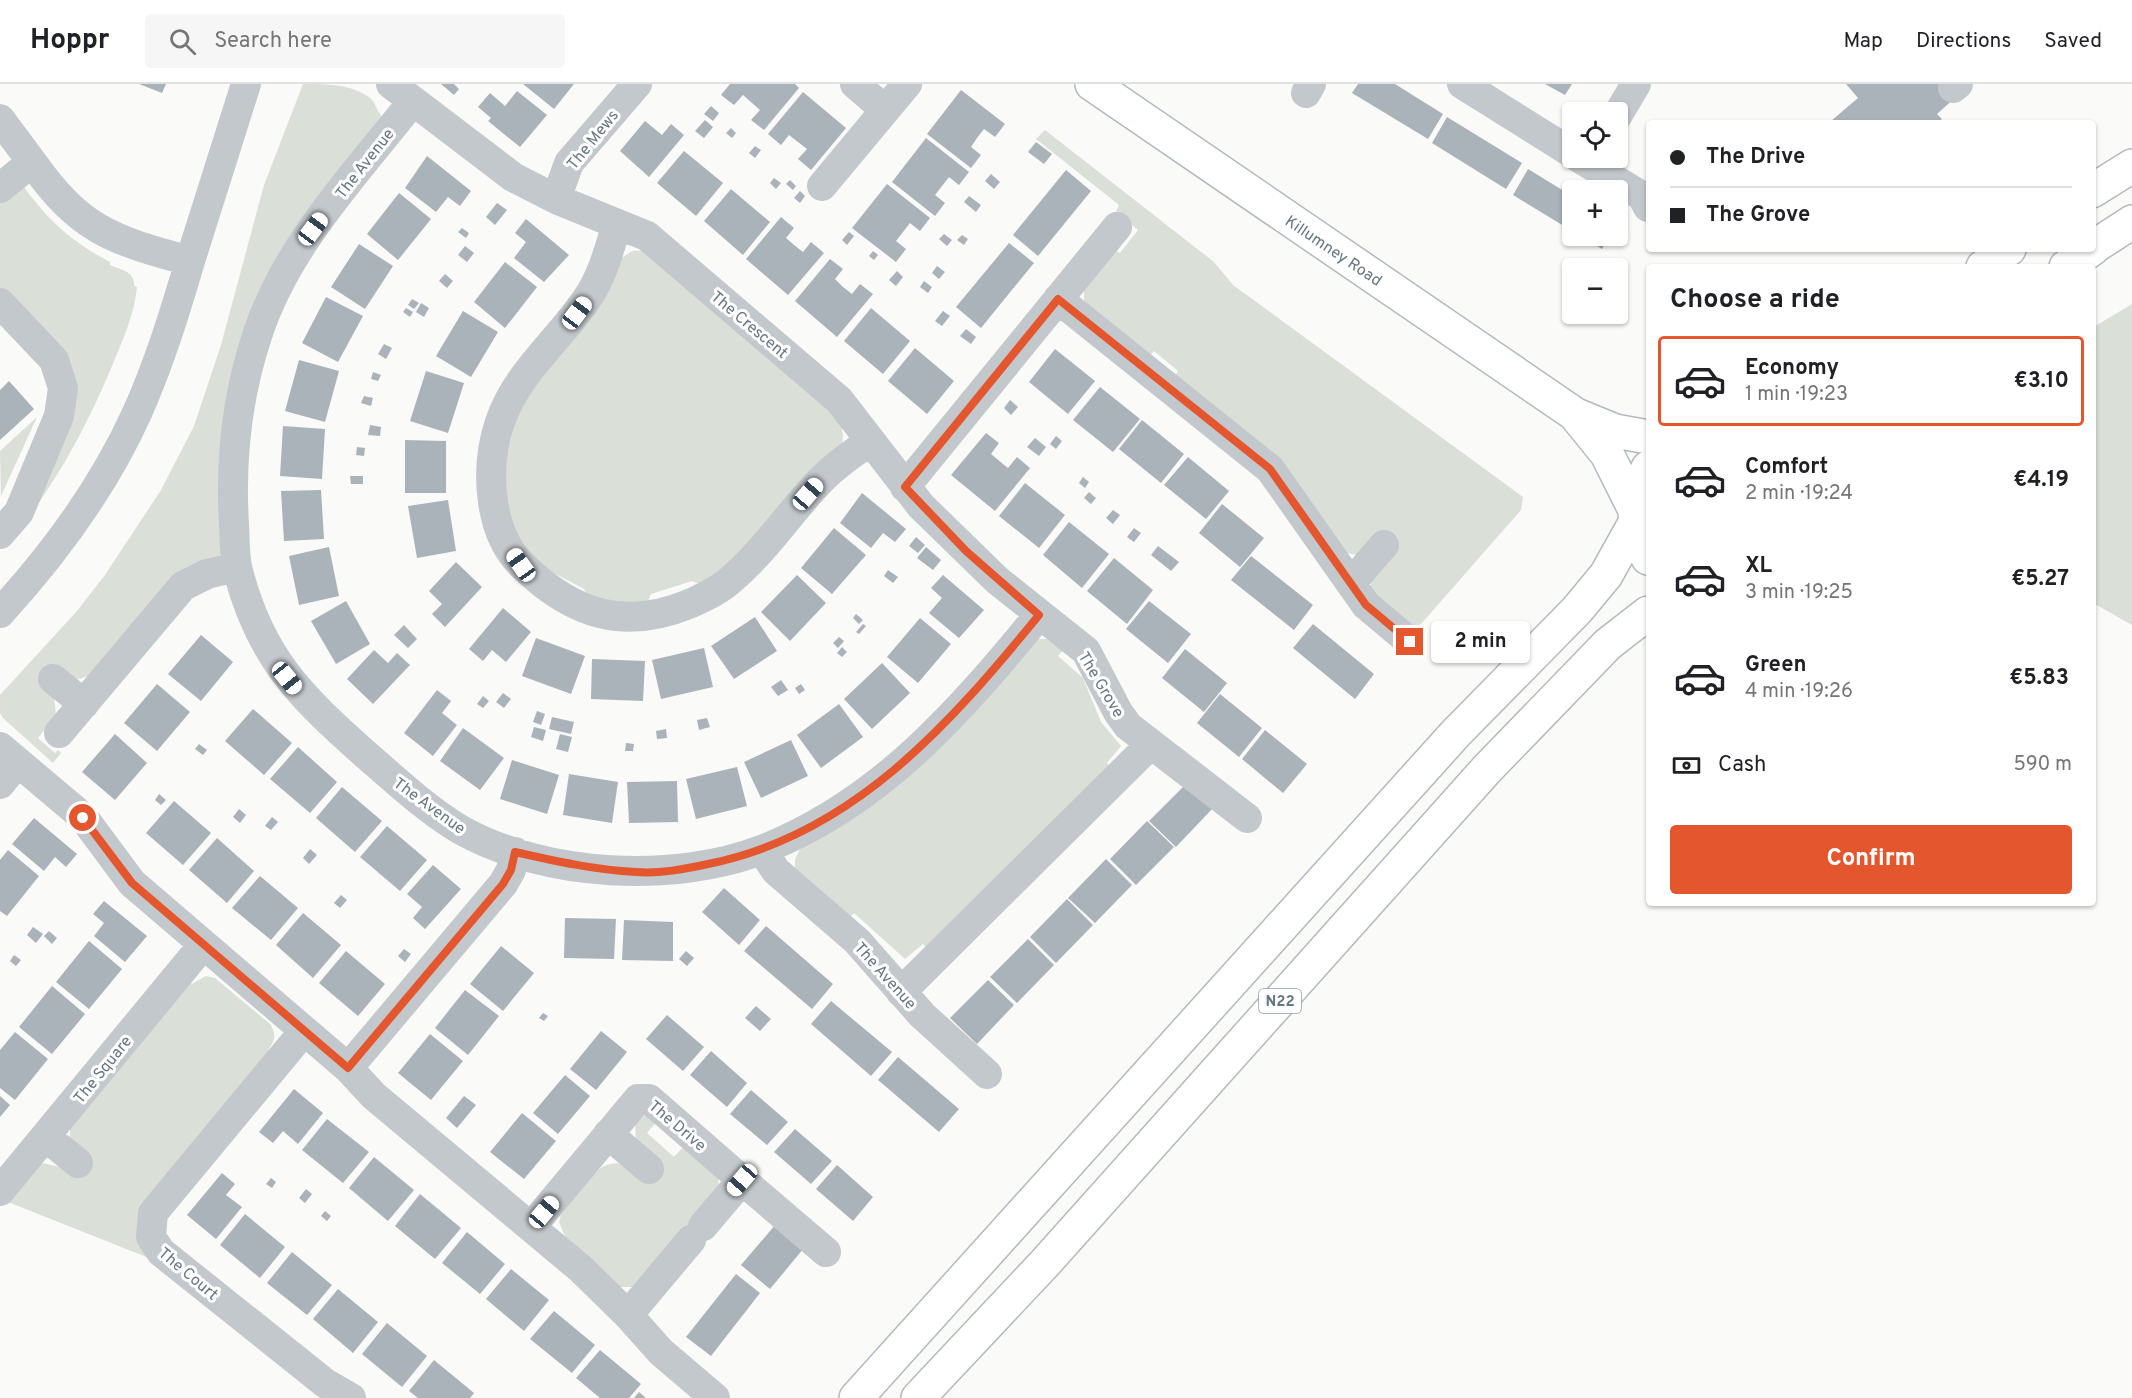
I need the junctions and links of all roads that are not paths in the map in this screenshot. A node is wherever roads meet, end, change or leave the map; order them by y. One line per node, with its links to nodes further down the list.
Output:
1 (246, 84): 27 (street)
2 (637, 84): 19 (street, The Mews)
3 (855, 84): 10 (street)
4 (907, 84): 10 (street)
5 (1092, 84): 32 (main road, Killumney Road)
6 (1462, 84): 12 (street)
7 (1636, 84): 9 (street)
8 (402, 92): 19 (street, The Crescent); 41 (street, The Avenue)
9 (1625, 102)
10 (885, 110): 16 (street)
11 (0, 119): 13 (street)
12 (1562, 145)
13 (32, 162): 17 (street); 27 (street)
14 (2132, 166): 18 (main road)
15 (1599, 168): 20 (street)
16 (822, 186)
17 (0, 188)
18 (2096, 188)
19 (556, 199): 22 (street, The Crescent)
20 (1646, 203)
21 (2132, 222): 24 (main road)
22 (617, 224): 34 (street, The Crescent); 34 (street)
23 (1118, 227): 30 (street)
24 (2096, 246)
25 (2005, 252): 28 (main road)
26 (2088, 252): 29 (main road)
27 (190, 261): 43 (street)
28 (1987, 264)
29 (2070, 264)
30 (1058, 299): 36 (street); 42 (street)
31 (0, 303): 38 (street)
32 (1576, 415): 33 (main road, Killumney Road); 37 (main road, Killumney Road)
33 (1646, 437)
34 (869, 442): 36 (street, The Crescent)
35 (1646, 472): 37 (main road)
36 (905, 487): 44 (street, The Grove)
37 (1634, 516): 40 (main road, Killumney Road); 71 (main road)
38 (0, 534)
39 (1384, 545): 42 (street)
40 (1646, 554)
41 (237, 567): 48 (street); 54 (street, The Avenue)
42 (1351, 583): 46 (street)
43 (0, 613)
44 (1039, 615): 50 (street, The Grove); 53 (street, The Avenue)
45 (1646, 615): 72 (main road, N22)
46 (1410, 642)
47 (53, 679): 48 (street)
48 (84, 704): 49 (street)
49 (59, 733)
50 (1151, 744): 52 (street, The Grove); 56 (street)
51 (6, 764): 55 (street)
52 (1247, 818)
53 (762, 850): 54 (street, The Avenue); 56 (street, The Avenue)
54 (515, 852): 58 (street)
55 (203, 945): 57 (street); 61 (street, The Square)
56 (901, 992): 59 (street, The Avenue)
57 (304, 1031): 58 (street); 69 (street, The Court)
58 (348, 1068): 66 (street)
59 (987, 1074)
60 (608, 1134): 63 (street); 64 (street, The Drive); 66 (street, The Drive)
61 (46, 1137): 62 (street); 65 (street, The Square)
62 (78, 1163)
63 (649, 1169)
64 (742, 1180): 67 (street, The Drive); 68 (street)
65 (0, 1191)
66 (531, 1227): 68 (street)
67 (826, 1252)
68 (628, 1315): 70 (street)
69 (351, 1398)
70 (715, 1398)
71 (855, 1398)
72 (918, 1398)

